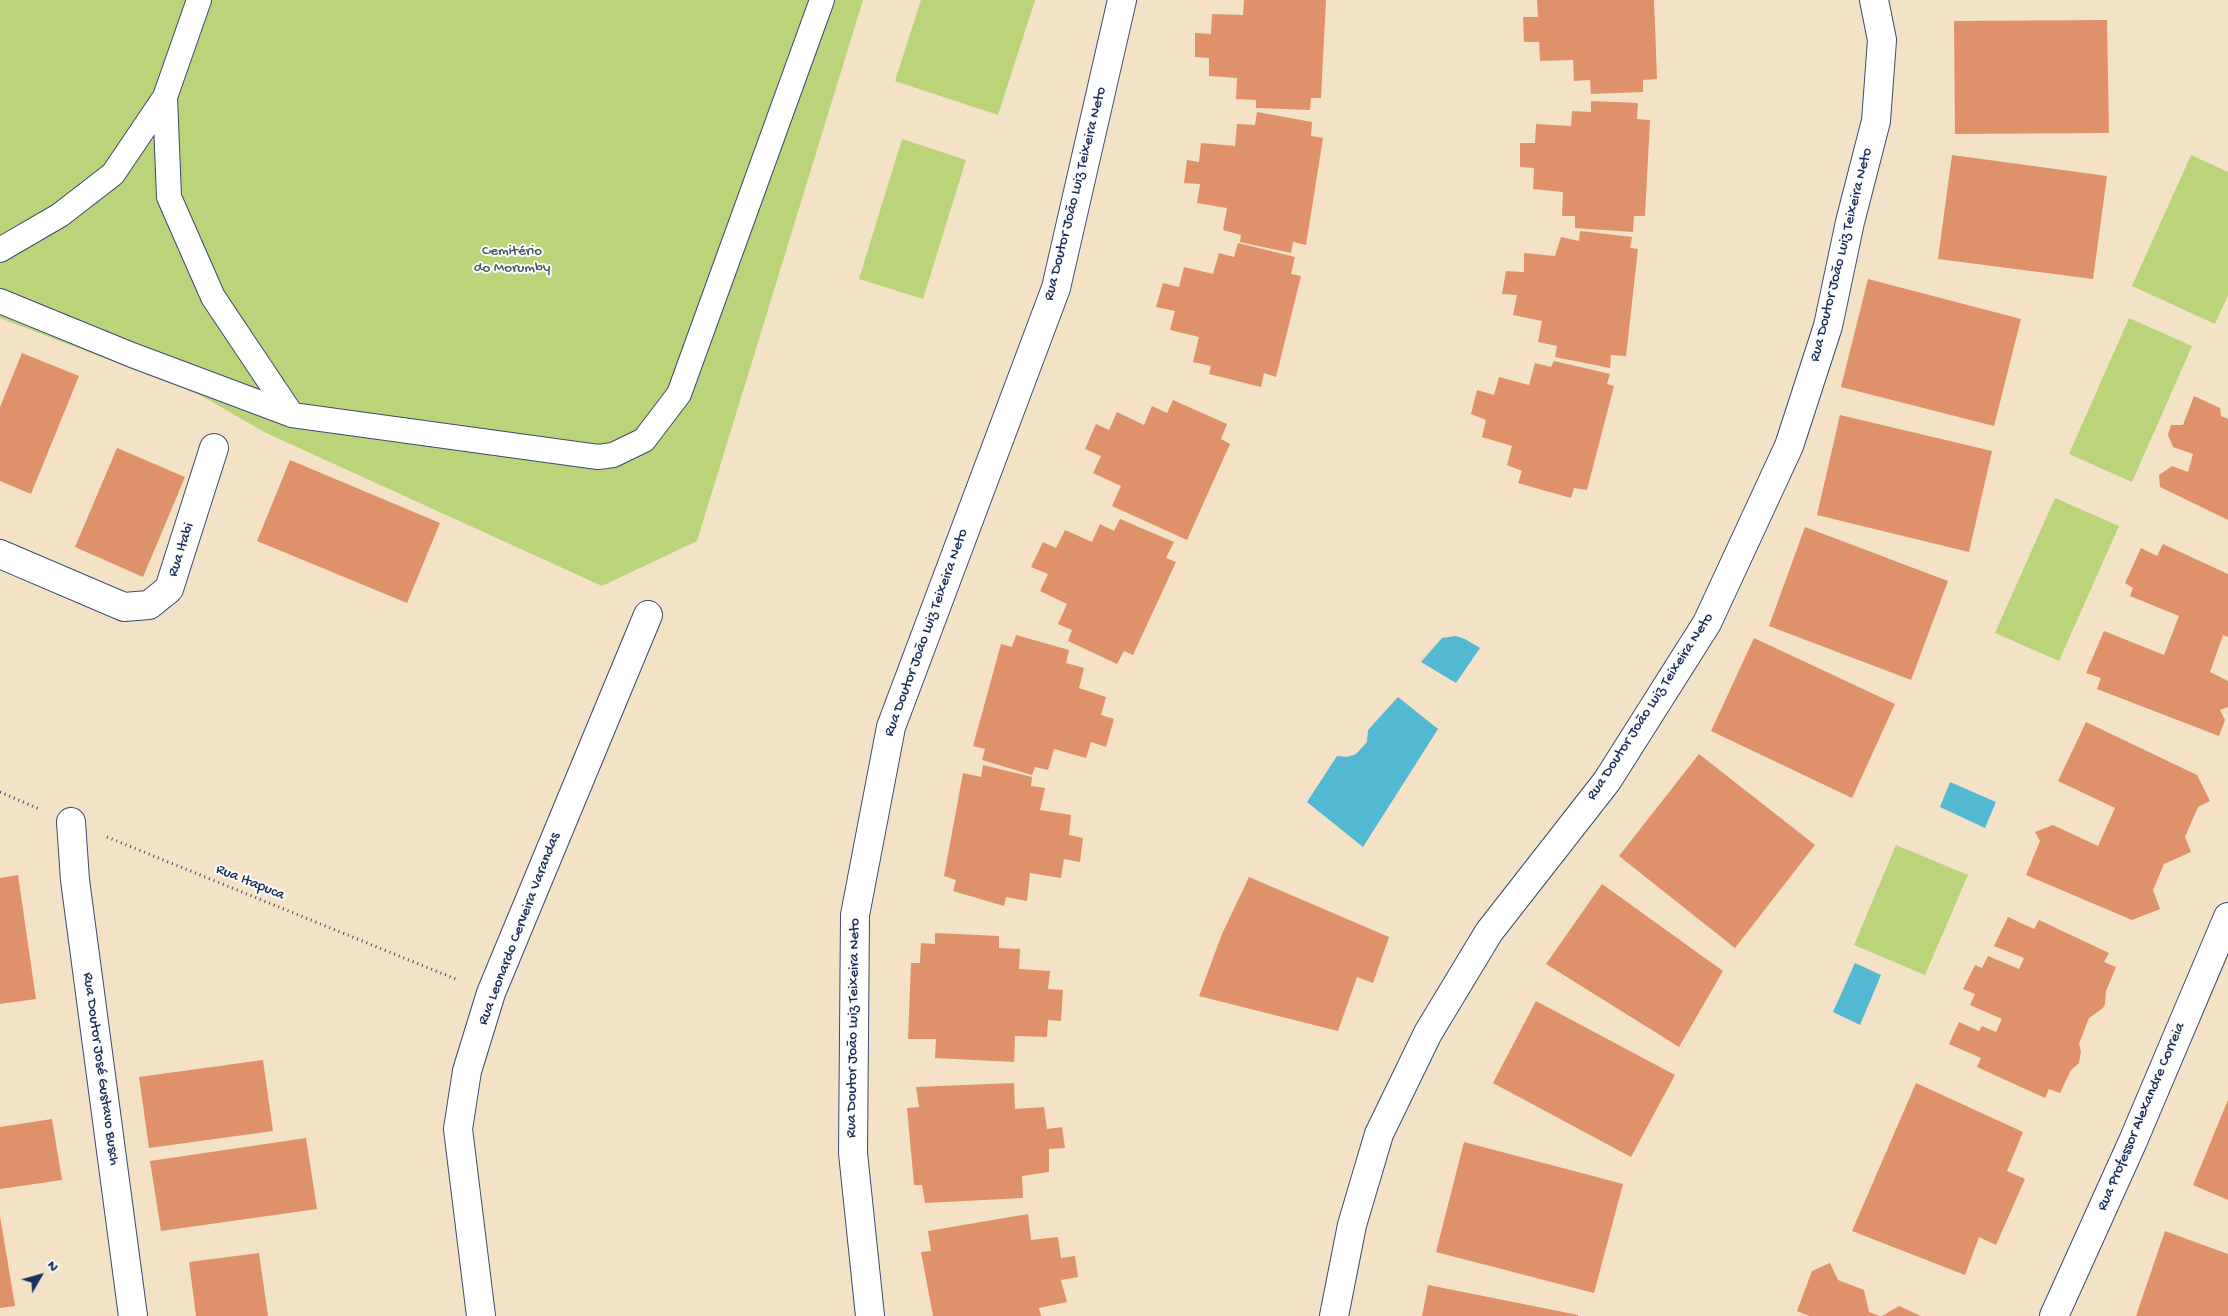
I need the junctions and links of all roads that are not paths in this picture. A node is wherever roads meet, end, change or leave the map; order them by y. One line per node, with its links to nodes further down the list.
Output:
1 (199, 0): 5 (lane)
2 (822, 0): 8 (lane)
3 (1122, 0): 16 (street, Rua Doutor João Luiz Teixeira Neto)
4 (1874, 0): 17 (street, Rua Doutor João Luiz Teixeira Neto)
5 (165, 97): 6 (lane); 8 (lane)
6 (0, 250)
7 (0, 301): 8 (lane)
8 (292, 415)
9 (214, 448): 10 (street, Rua Itabi)
10 (0, 554)
11 (648, 615): 15 (street, Rua Leonardo Cerveira Varandas)
12 (71, 822): 14 (street, Rua Doutor José Gustavo Busch)
13 (2228, 917): 18 (street, Rua Professor Alexandre Correia)
14 (133, 1316)
15 (481, 1316)
16 (870, 1316)
17 (1334, 1316)
18 (2054, 1316)

